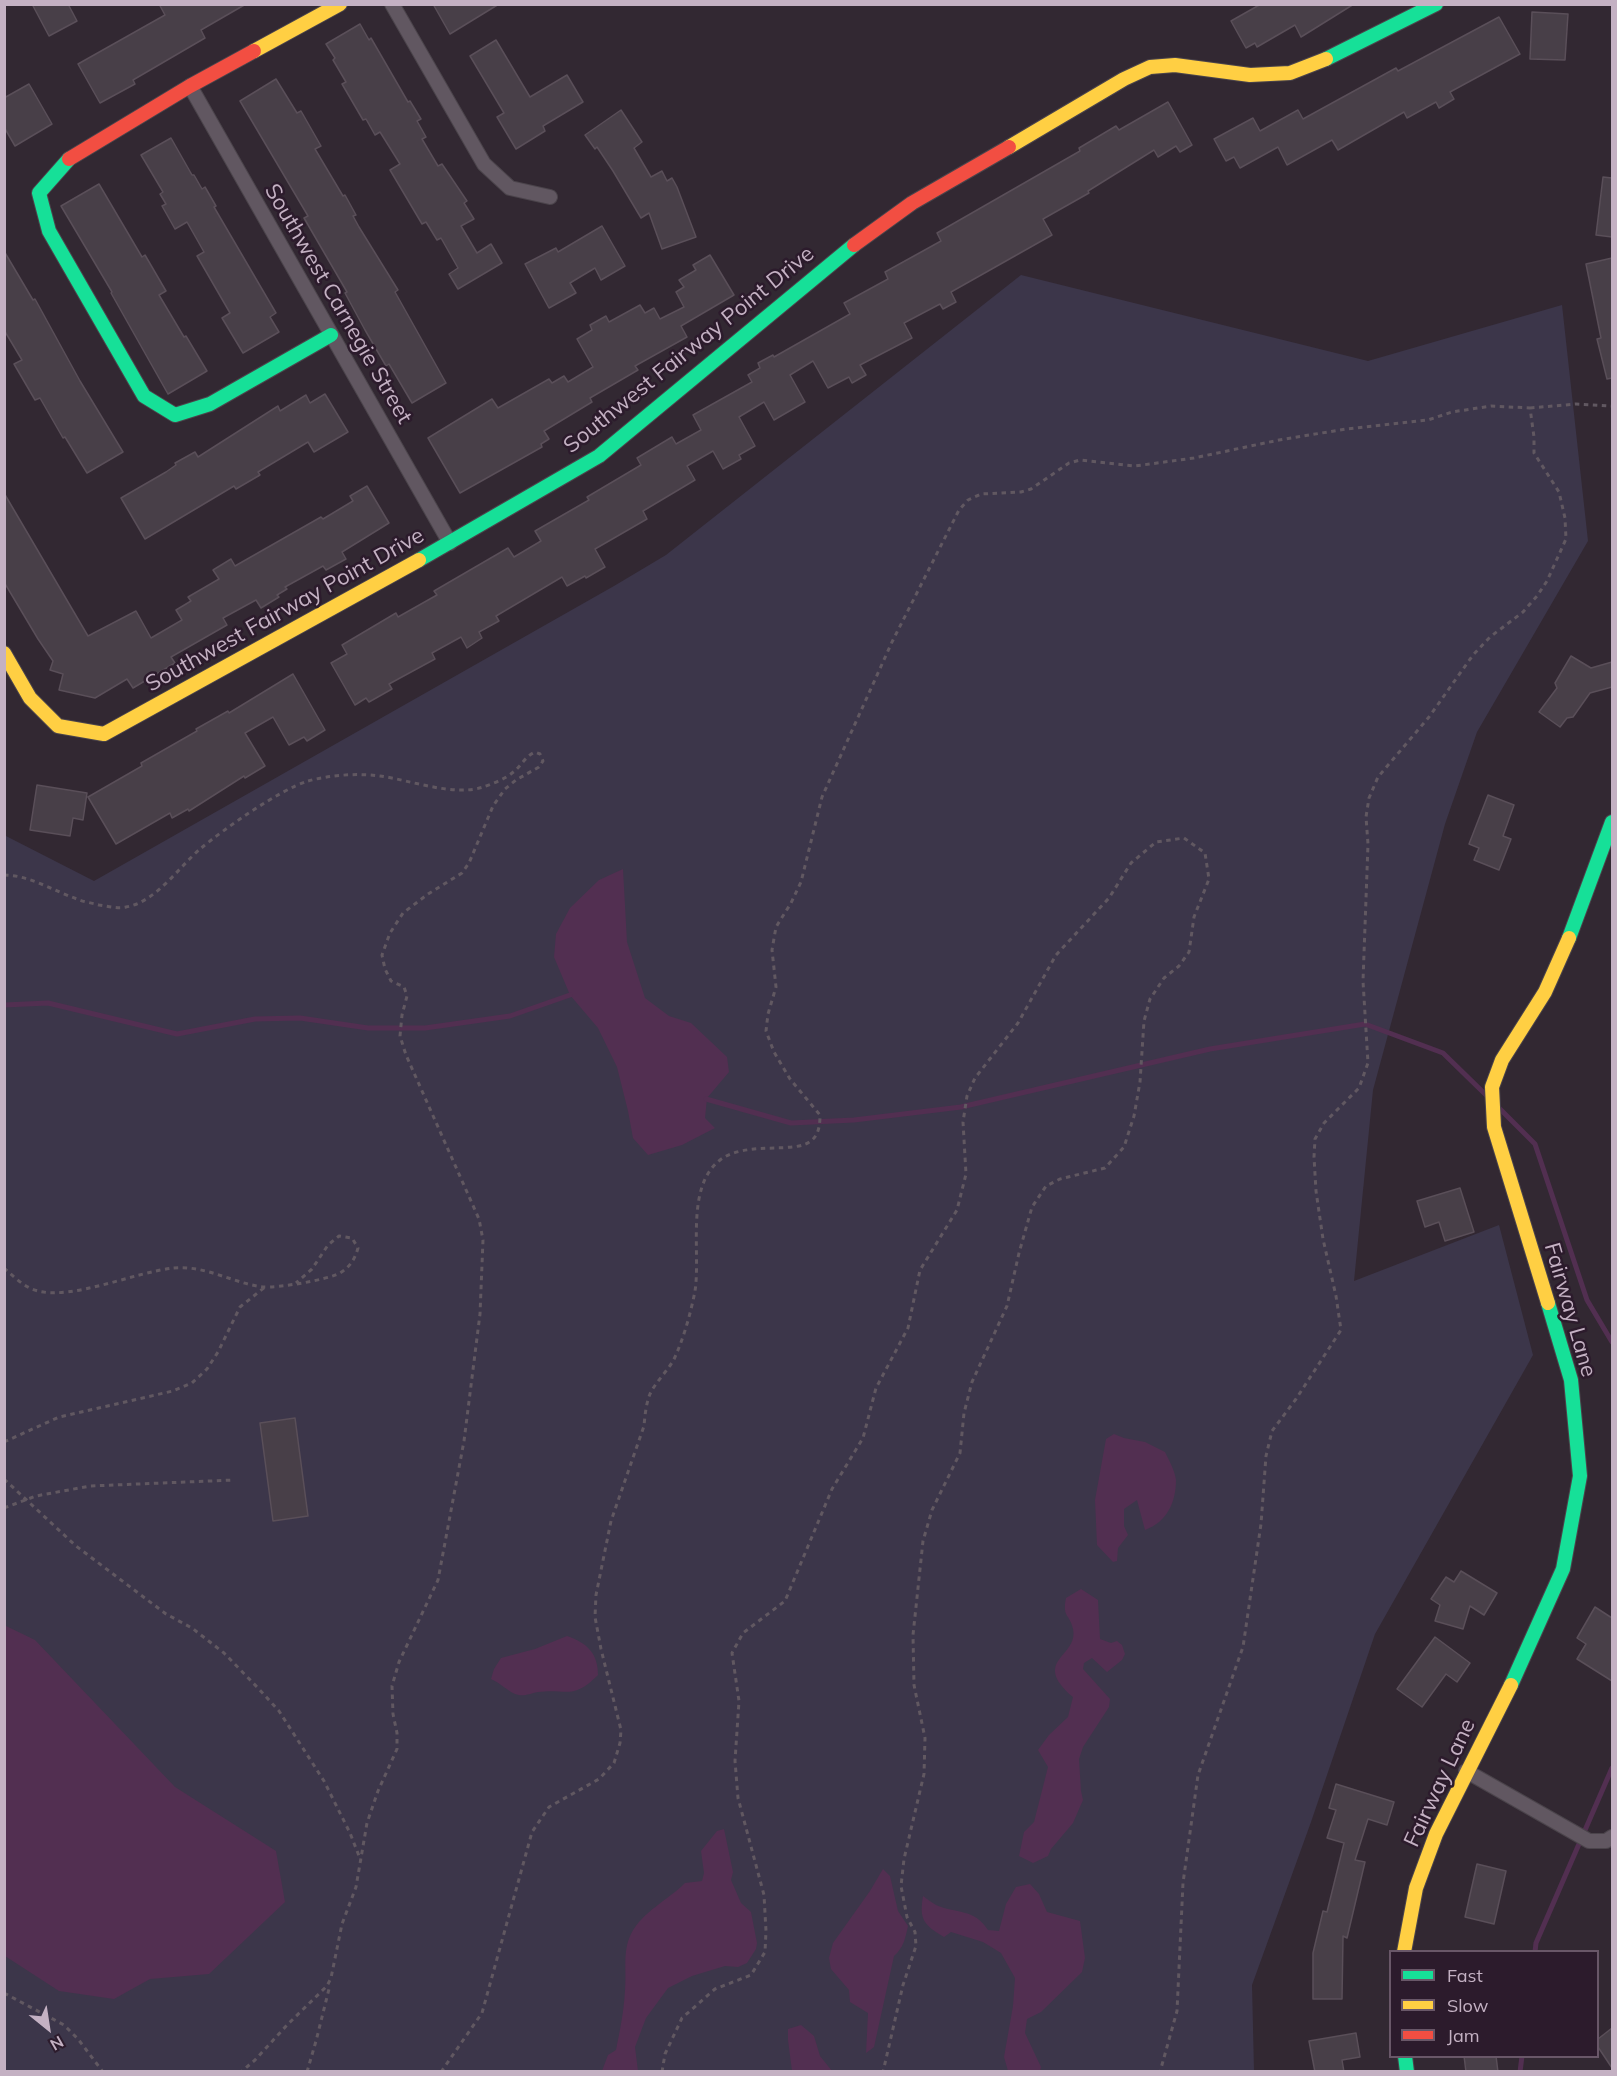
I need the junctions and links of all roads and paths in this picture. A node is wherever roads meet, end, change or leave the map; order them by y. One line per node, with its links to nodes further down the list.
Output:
1 (340, 4): 4 (street)
2 (392, 4): 5 (street)
3 (1436, 4): 9 (street, Southwest Fairway Point Drive)
4 (190, 86): 6 (street, Southwest Carnegie Street); 6 (street)
5 (549, 197)
6 (331, 335): 9 (street, Southwest Carnegie Street)
7 (1612, 406): 8 (path)
8 (1530, 408): 30 (path); 33 (path)
9 (450, 543): 10 (street, Southwest Fairway Point Drive)
10 (4, 653)
11 (1612, 822): 21 (street, Fairway Lane)
12 (4, 875): 23 (path)
13 (4, 1268): 15 (path)
14 (296, 1283): 14 (path); 15 (path)
15 (265, 1287): 16 (path)
16 (4, 1442)
17 (4, 1479): 19 (path)
18 (234, 1480): 19 (path)
19 (27, 1500): 20 (path); 23 (path)
20 (4, 1508)
21 (1466, 1772): 22 (street); 24 (street, Fairway Lane)
22 (1612, 1838)
23 (361, 1862): 25 (path)
24 (1404, 1950)
25 (331, 1978): 28 (path); 29 (path)
26 (4, 1993): 27 (path)
27 (103, 2072)
28 (241, 2072)
29 (307, 2072)
30 (441, 2072)
31 (662, 2072): 32 (path)
32 (883, 2072)
33 (1160, 2072)

